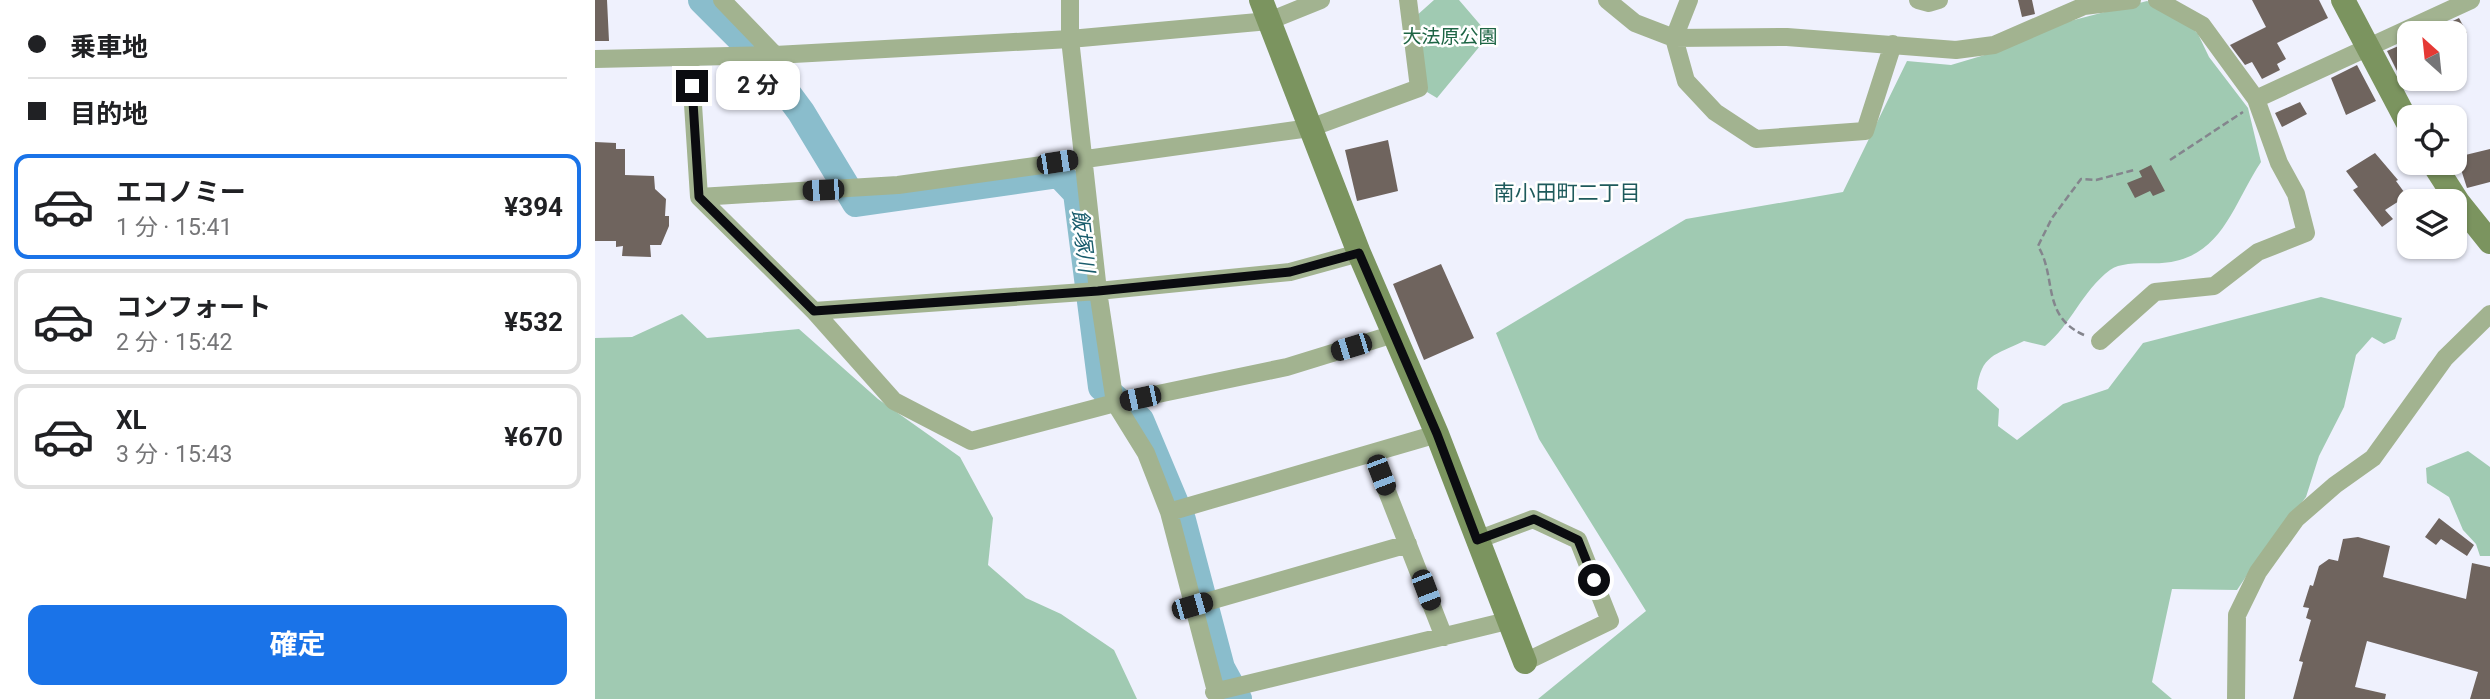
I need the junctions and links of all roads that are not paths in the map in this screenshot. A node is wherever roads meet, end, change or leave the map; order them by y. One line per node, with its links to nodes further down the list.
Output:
1 (722, 0): 19 (street)
2 (1070, 0): 16 (street)
3 (1321, 0): 14 (street)
4 (1424, 0): 13 (street)
5 (1607, 0): 15 (street)
6 (1689, 0): 15 (street)
7 (1918, 0): 8 (street)
8 (1939, 0)
9 (2132, 0): 17 (street)
10 (2157, 0): 22 (street)
11 (2343, 0): 18 (street)
12 (2471, 0): 18 (street)
13 (1408, 6): 24 (street)
14 (1265, 10): 16 (street); 24 (street)
15 (1674, 38): 17 (street); 17 (street)
16 (1070, 39): 19 (street); 25 (street)
17 (1893, 44)
18 (2368, 47): 22 (street); 23 (street)
19 (775, 55): 20 (street)
20 (690, 58): 21 (street); 27 (street)
21 (595, 59)
22 (2257, 100): 34 (street)
23 (2398, 105)
24 (1310, 128): 25 (street); 29 (street)
25 (1083, 158): 27 (street); 30 (street)
26 (2441, 175): 28 (street)
27 (699, 197): 31 (street)
28 (2490, 242)
29 (1359, 253): 30 (street); 33 (street)
30 (1098, 291): 31 (street); 35 (street)
31 (814, 311): 35 (street)
32 (2490, 314): 46 (street)
33 (1394, 334): 35 (street); 36 (street)
34 (2100, 341)
35 (1115, 404): 38 (street)
36 (1437, 434): 37 (street); 39 (street)
37 (1372, 453): 38 (street); 40 (street)
38 (1169, 512): 41 (street)
39 (1477, 540): 42 (street); 44 (street)
40 (1408, 544): 41 (street); 43 (street)
41 (1192, 606): 45 (street)
42 (1507, 621): 43 (street); 44 (street)
43 (1444, 637): 45 (street)
44 (1525, 662)
45 (1216, 695)
46 (2237, 699)

